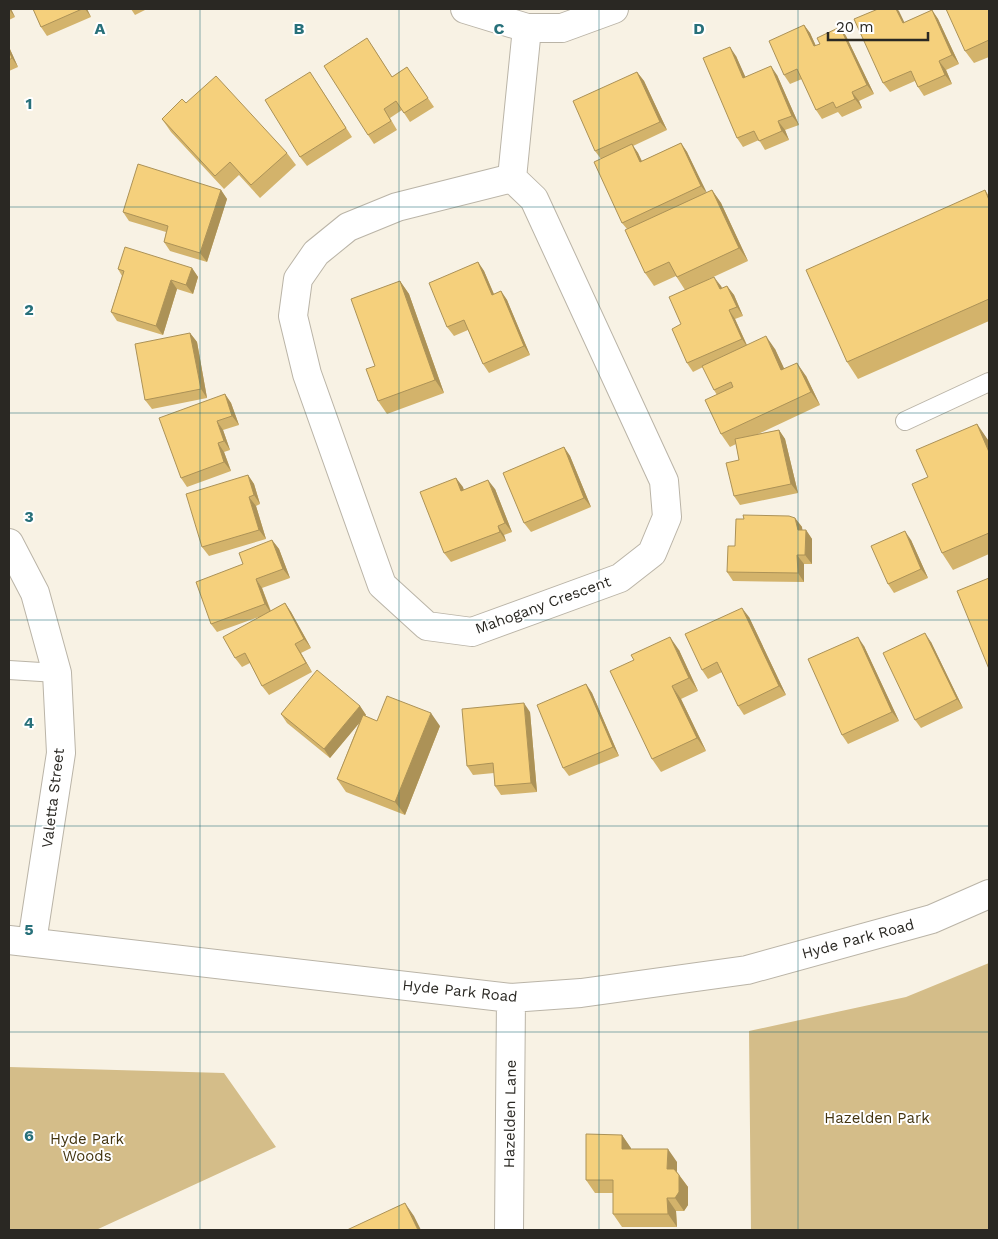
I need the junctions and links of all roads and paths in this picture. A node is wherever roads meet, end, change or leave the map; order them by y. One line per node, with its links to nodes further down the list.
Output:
1 (465, 9): 3 (street)
2 (614, 9): 3 (street)
3 (527, 28): 4 (street)
4 (512, 178): 4 (street, Mahogany Crescent)
5 (989, 382): 6 (lane)
6 (906, 421)
7 (9, 543): 9 (street, Valetta Street)
8 (9, 670): 9 (lane)
9 (57, 673): 11 (street, Valetta Street)
10 (989, 894): 12 (street, Hyde Park Road)
11 (20, 941): 12 (street, Hyde Park Road)
12 (511, 998): 13 (street, Hazelden Lane)
13 (509, 1230)

